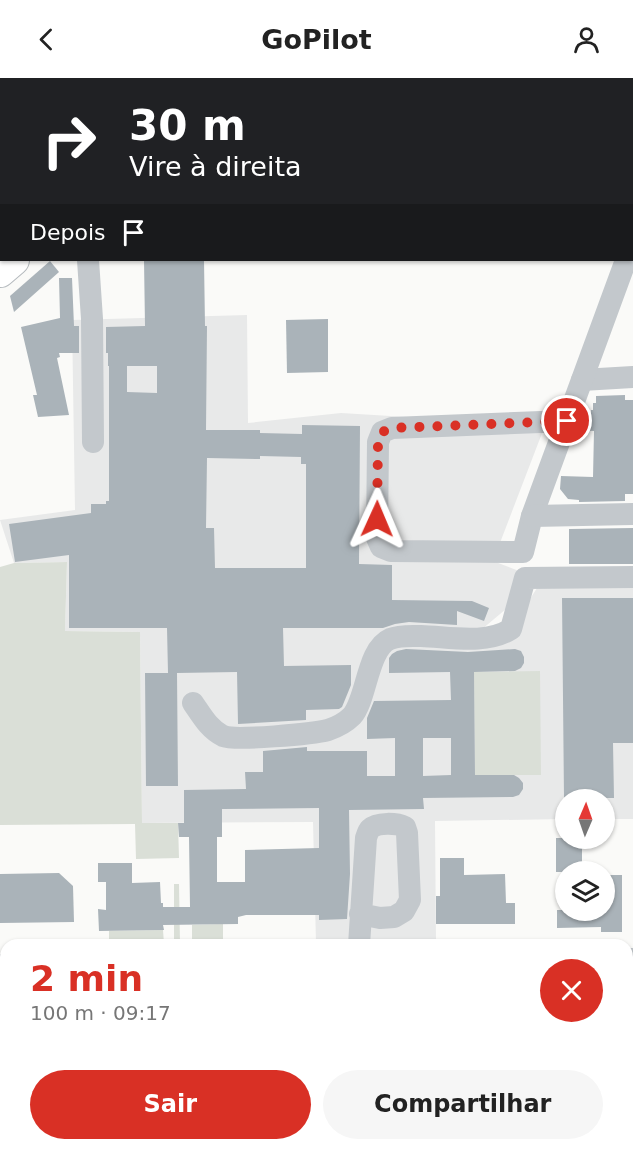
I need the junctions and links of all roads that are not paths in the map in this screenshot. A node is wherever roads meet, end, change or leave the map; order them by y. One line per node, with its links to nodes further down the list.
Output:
1 (13, 261): 4 (main road)
2 (88, 261): 8 (street)
3 (627, 261): 6 (street)
4 (0, 272)
5 (633, 378): 6 (street)
6 (582, 380): 7 (street)
7 (567, 421): 10 (street); 10 (street)
8 (93, 442)
9 (633, 514): 10 (street)
10 (532, 516)
11 (633, 577): 12 (street)
12 (192, 703)
13 (360, 915): 14 (street)
14 (359, 939)

